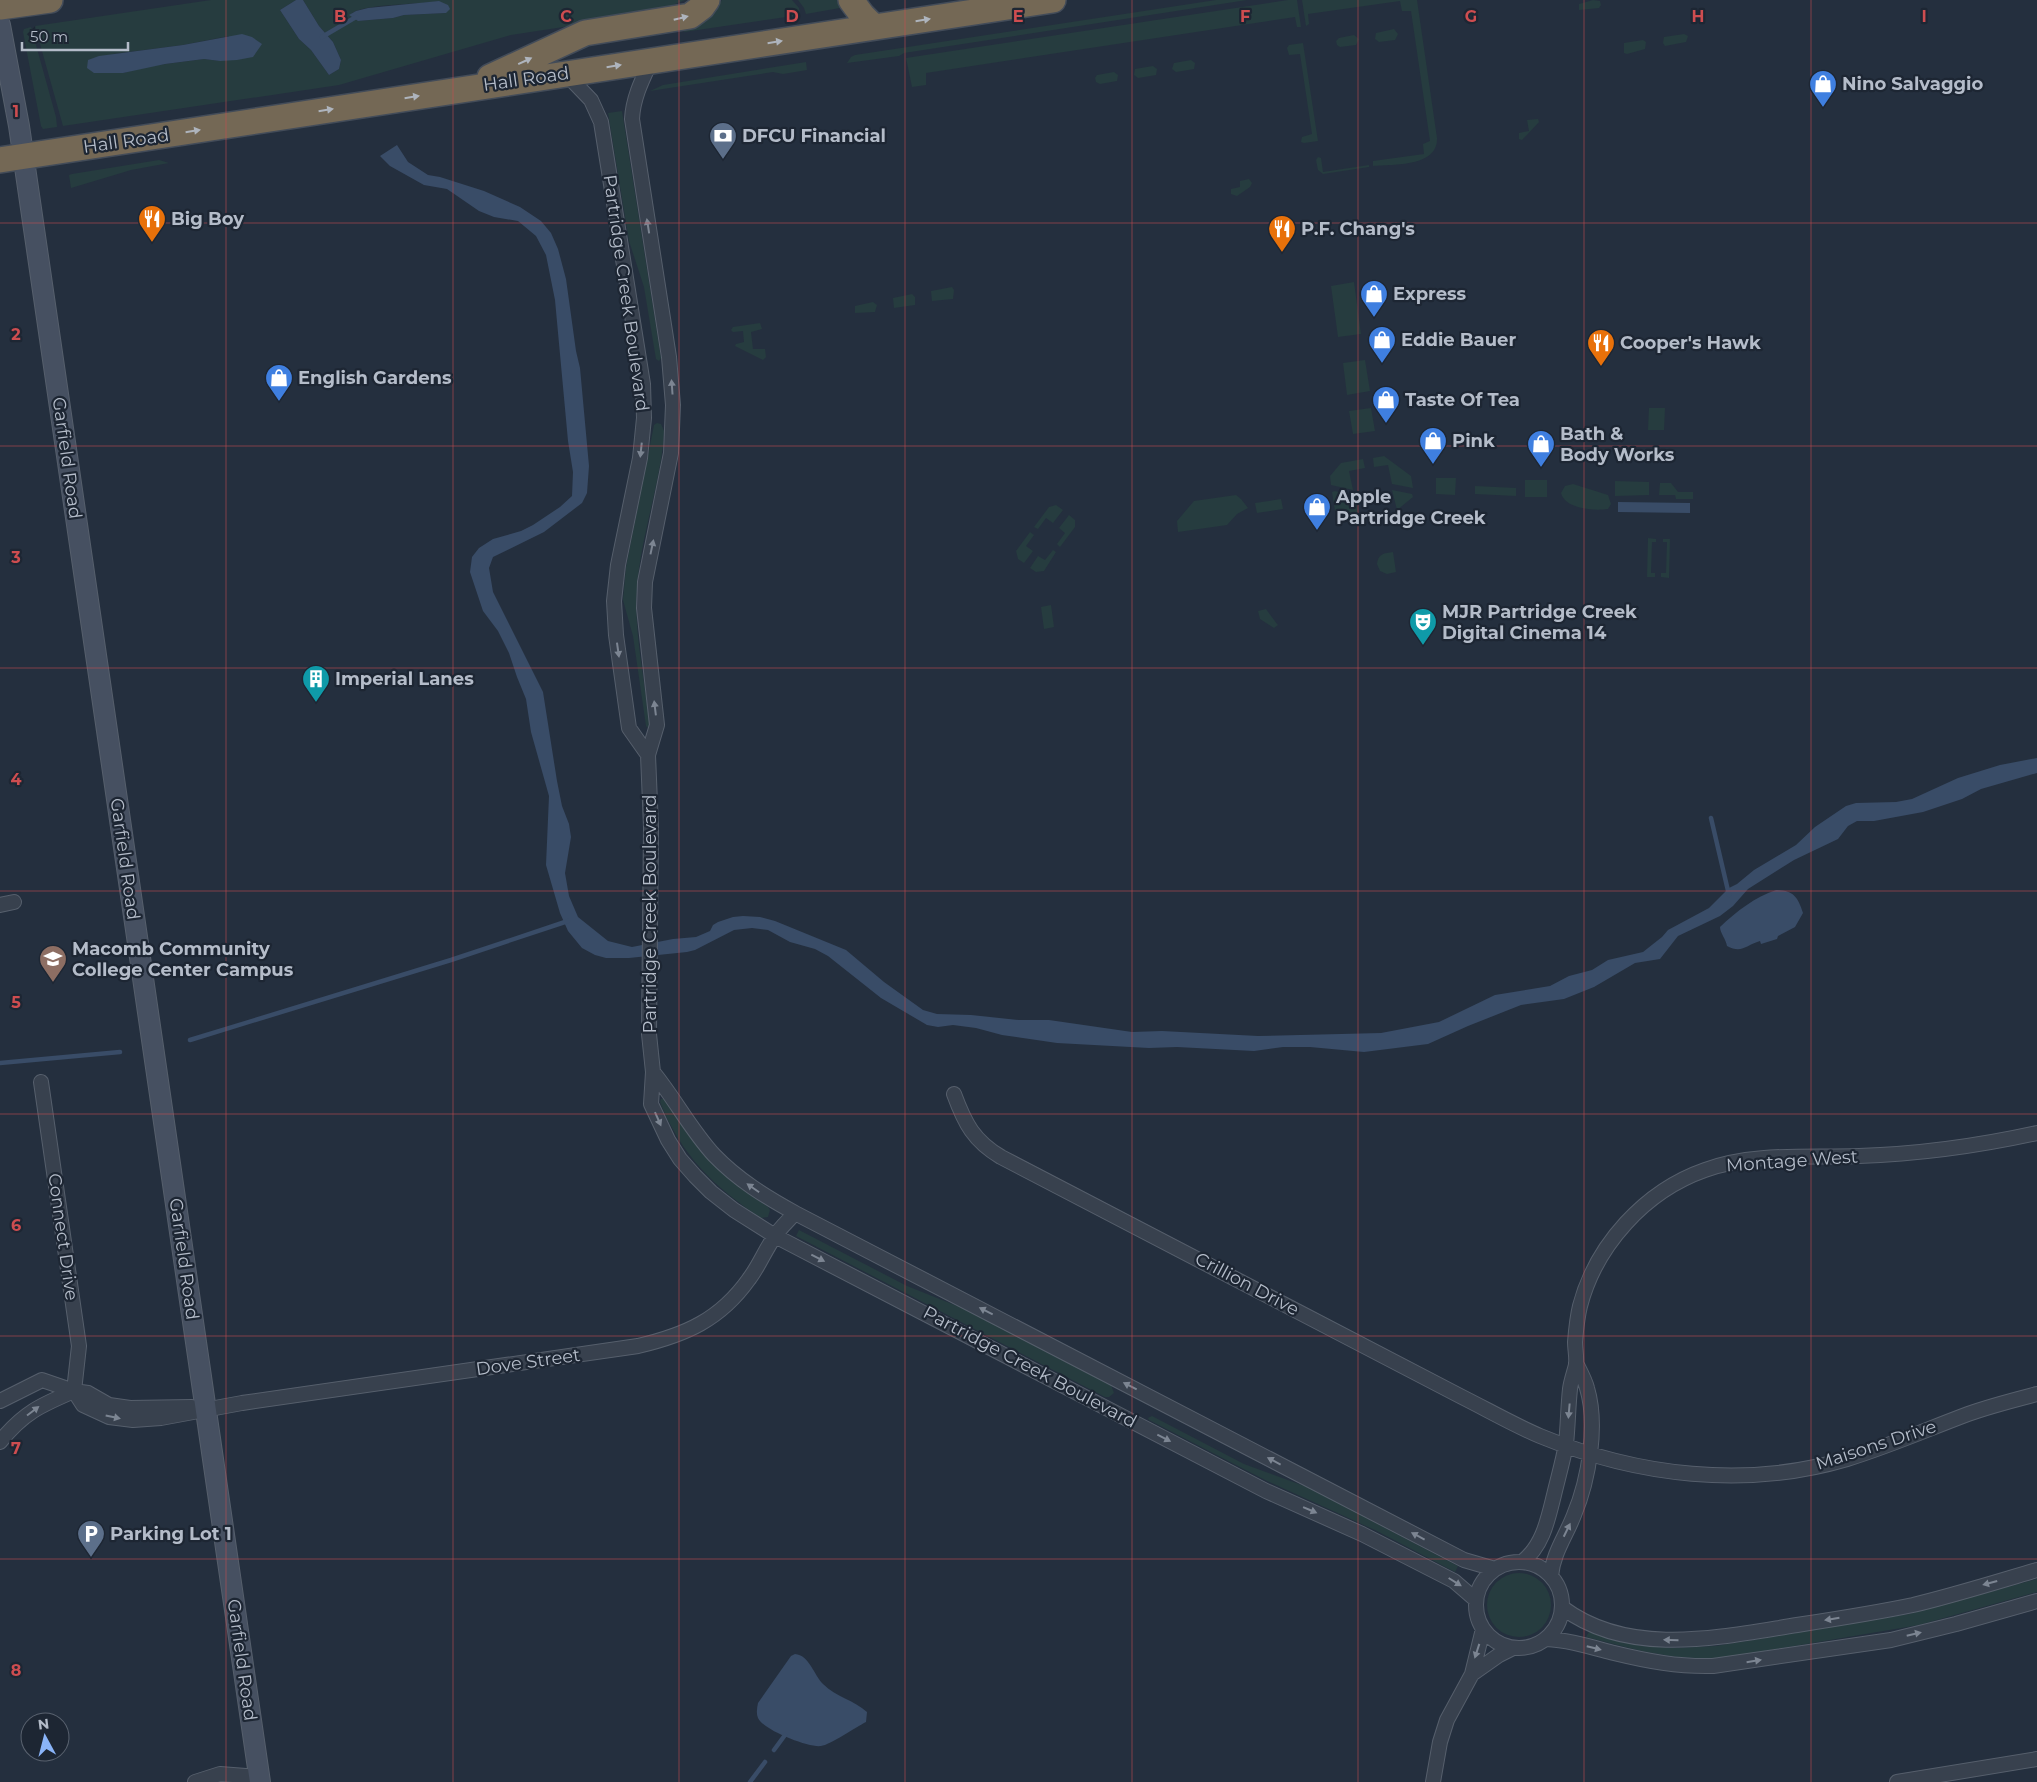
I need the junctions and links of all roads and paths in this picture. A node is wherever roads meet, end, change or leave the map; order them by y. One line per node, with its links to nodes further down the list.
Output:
1 (50, 0): 5 (highway)
2 (707, 0): 10 (highway, one-way to 2)
3 (851, 0): 7 (highway)
4 (1052, 0): 7 (highway, Hall Road, one-way to 4)
5 (0, 7)
6 (0, 25): 11 (main road, Garfield Road)
7 (874, 27): 8 (highway, Hall Road, one-way to 7)
8 (651, 61): 9 (highway, Hall Road, one-way to 8); 12 (street, Partridge Creek Boulevard, one-way to 8)
9 (566, 74): 10 (highway, Hall Road); 12 (street, Partridge Creek Boulevard, one-way to 12)
10 (465, 88): 11 (highway, Hall Road, one-way to 10)
11 (12, 158): 25 (main road, Garfield Road)
12 (648, 755): 15 (street, Partridge Creek Boulevard)
13 (14, 902): 14 (street)
14 (0, 905)
15 (653, 1072): 19 (street, Partridge Creek Boulevard, one-way to 15); 20 (street, Partridge Creek Boulevard, one-way to 20)
16 (41, 1082): 22 (street, Connect Drive)
17 (954, 1094): 27 (street, Crillion Drive)
18 (2037, 1133): 21 (street, Montage West)
19 (795, 1213): 20 (street, Dove Street); 30 (street, Partridge Creek Boulevard, one-way to 19)
20 (775, 1236): 25 (street, Dove Street); 33 (street, Partridge Creek Boulevard, one-way to 33)
21 (1576, 1364): 27 (street, Montage West, one-way to 27); 28 (street, Montage West)
22 (74, 1391): 24 (street); 25 (street, Dove Street); 26 (street, one-way to 22)
23 (2037, 1394): 28 (street, Maisons Drive)
24 (0, 1401)
25 (206, 1408): 41 (main road, Garfield Road)
26 (0, 1442)
27 (1566, 1445): 28 (street, Maisons Drive); 29 (street, Montage West)
28 (1589, 1454): 32 (street, Montage West, one-way to 28)
29 (1522, 1562): 30 (street); 32 (street)
30 (1495, 1569): 33 (street)
31 (2037, 1570): 35 (street, one-way to 35)
32 (1551, 1576): 35 (street)
33 (1476, 1600): 36 (street)
34 (2037, 1601): 37 (street, one-way to 34)
35 (1563, 1608): 37 (street)
36 (1483, 1629): 38 (street); 39 (street, one-way to 39)
37 (1546, 1640): 38 (street)
38 (1513, 1648): 39 (street)
39 (1472, 1674): 44 (street)
40 (2037, 1759): 42 (street)
41 (257, 1780): 43 (street)
42 (1927, 1780): 45 (street)
43 (195, 1782)
44 (1433, 1782)
45 (1897, 1782)

